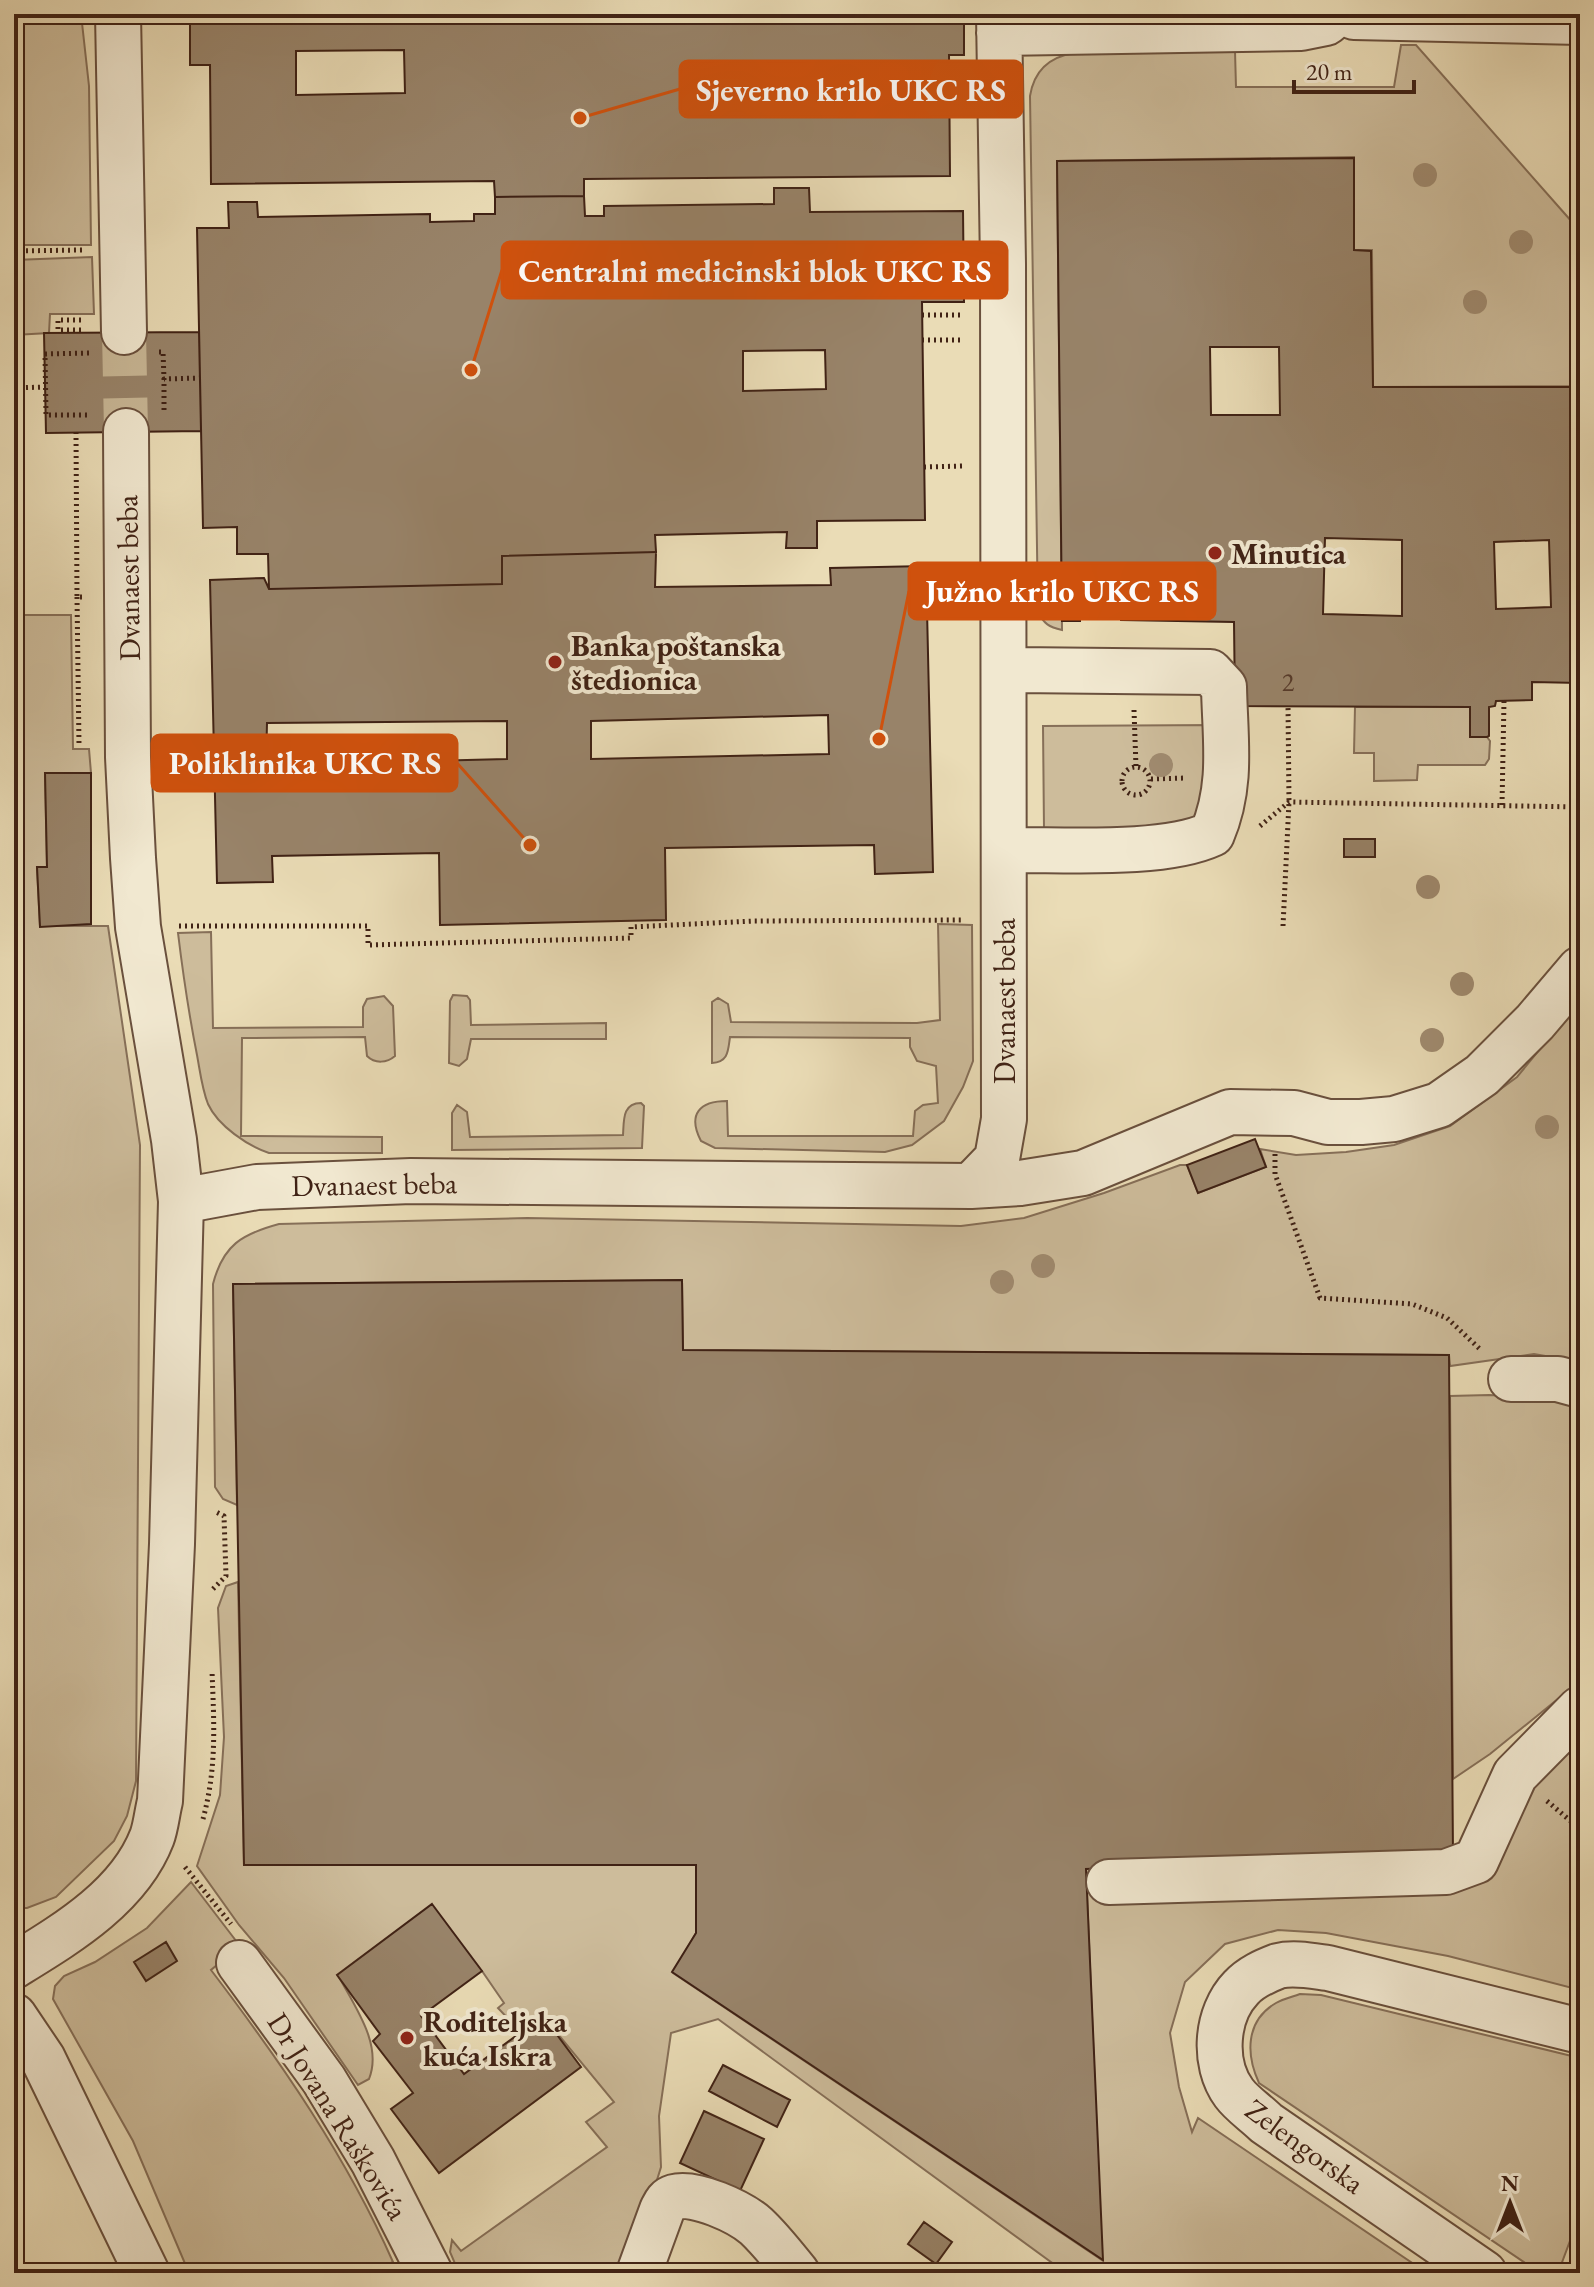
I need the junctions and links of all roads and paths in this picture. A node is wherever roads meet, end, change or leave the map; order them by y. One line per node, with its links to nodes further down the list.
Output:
1 (118, 14): 10 (street)
2 (1337, 14): 5 (street)
3 (1347, 14): 4 (street)
4 (1580, 22)
5 (999, 24): 21 (street, Dvanaest beba)
6 (84, 250): 7 (path)
7 (14, 251)
8 (922, 315): 9 (path)
9 (973, 315)
10 (99, 327): 10 (path)
11 (968, 339): 12 (path)
12 (922, 340)
13 (45, 387): 14 (path)
14 (14, 388)
15 (126, 431): 33 (street, Dvanaest beba)
16 (76, 432): 20 (path)
17 (977, 466): 18 (path)
18 (924, 467)
19 (91, 596): 20 (path)
20 (77, 597): 25 (path)
21 (1005, 670): 22 (street); 30 (street, Dvanaest beba)
22 (1132, 670): 26 (path); 30 (street)
23 (1504, 701): 28 (path)
24 (1288, 706): 32 (path)
25 (79, 744)
26 (1136, 767): 26 (path)
27 (1355, 804): 28 (path)
28 (1502, 805): 29 (path)
29 (1580, 807)
30 (1004, 850): 31 (street, Dvanaest beba)
31 (1004, 920): 33 (path); 36 (street, Dvanaest beba)
32 (1283, 926)
33 (138, 927): 37 (street, Dvanaest beba)
34 (1580, 969): 35 (street)
35 (1275, 1111): 36 (street); 38 (path)
36 (971, 1186): 37 (street, Dvanaest beba)
37 (181, 1201): 46 (street, Dvanaest beba)
38 (1511, 1379): 39 (street)
39 (1580, 1385)
40 (206, 1507): 41 (path)
41 (226, 1576)
42 (1580, 1709): 44 (street)
43 (185, 1867): 45 (path)
44 (1109, 1882)
45 (239, 1963): 50 (street, Dr Jovana Raškovića)
46 (14, 1966)
47 (14, 2016): 49 (street)
48 (1580, 2031): 53 (street, Zelengorska)
49 (147, 2273)
50 (430, 2273)
51 (639, 2273): 52 (street)
52 (797, 2273)
53 (1484, 2273)

